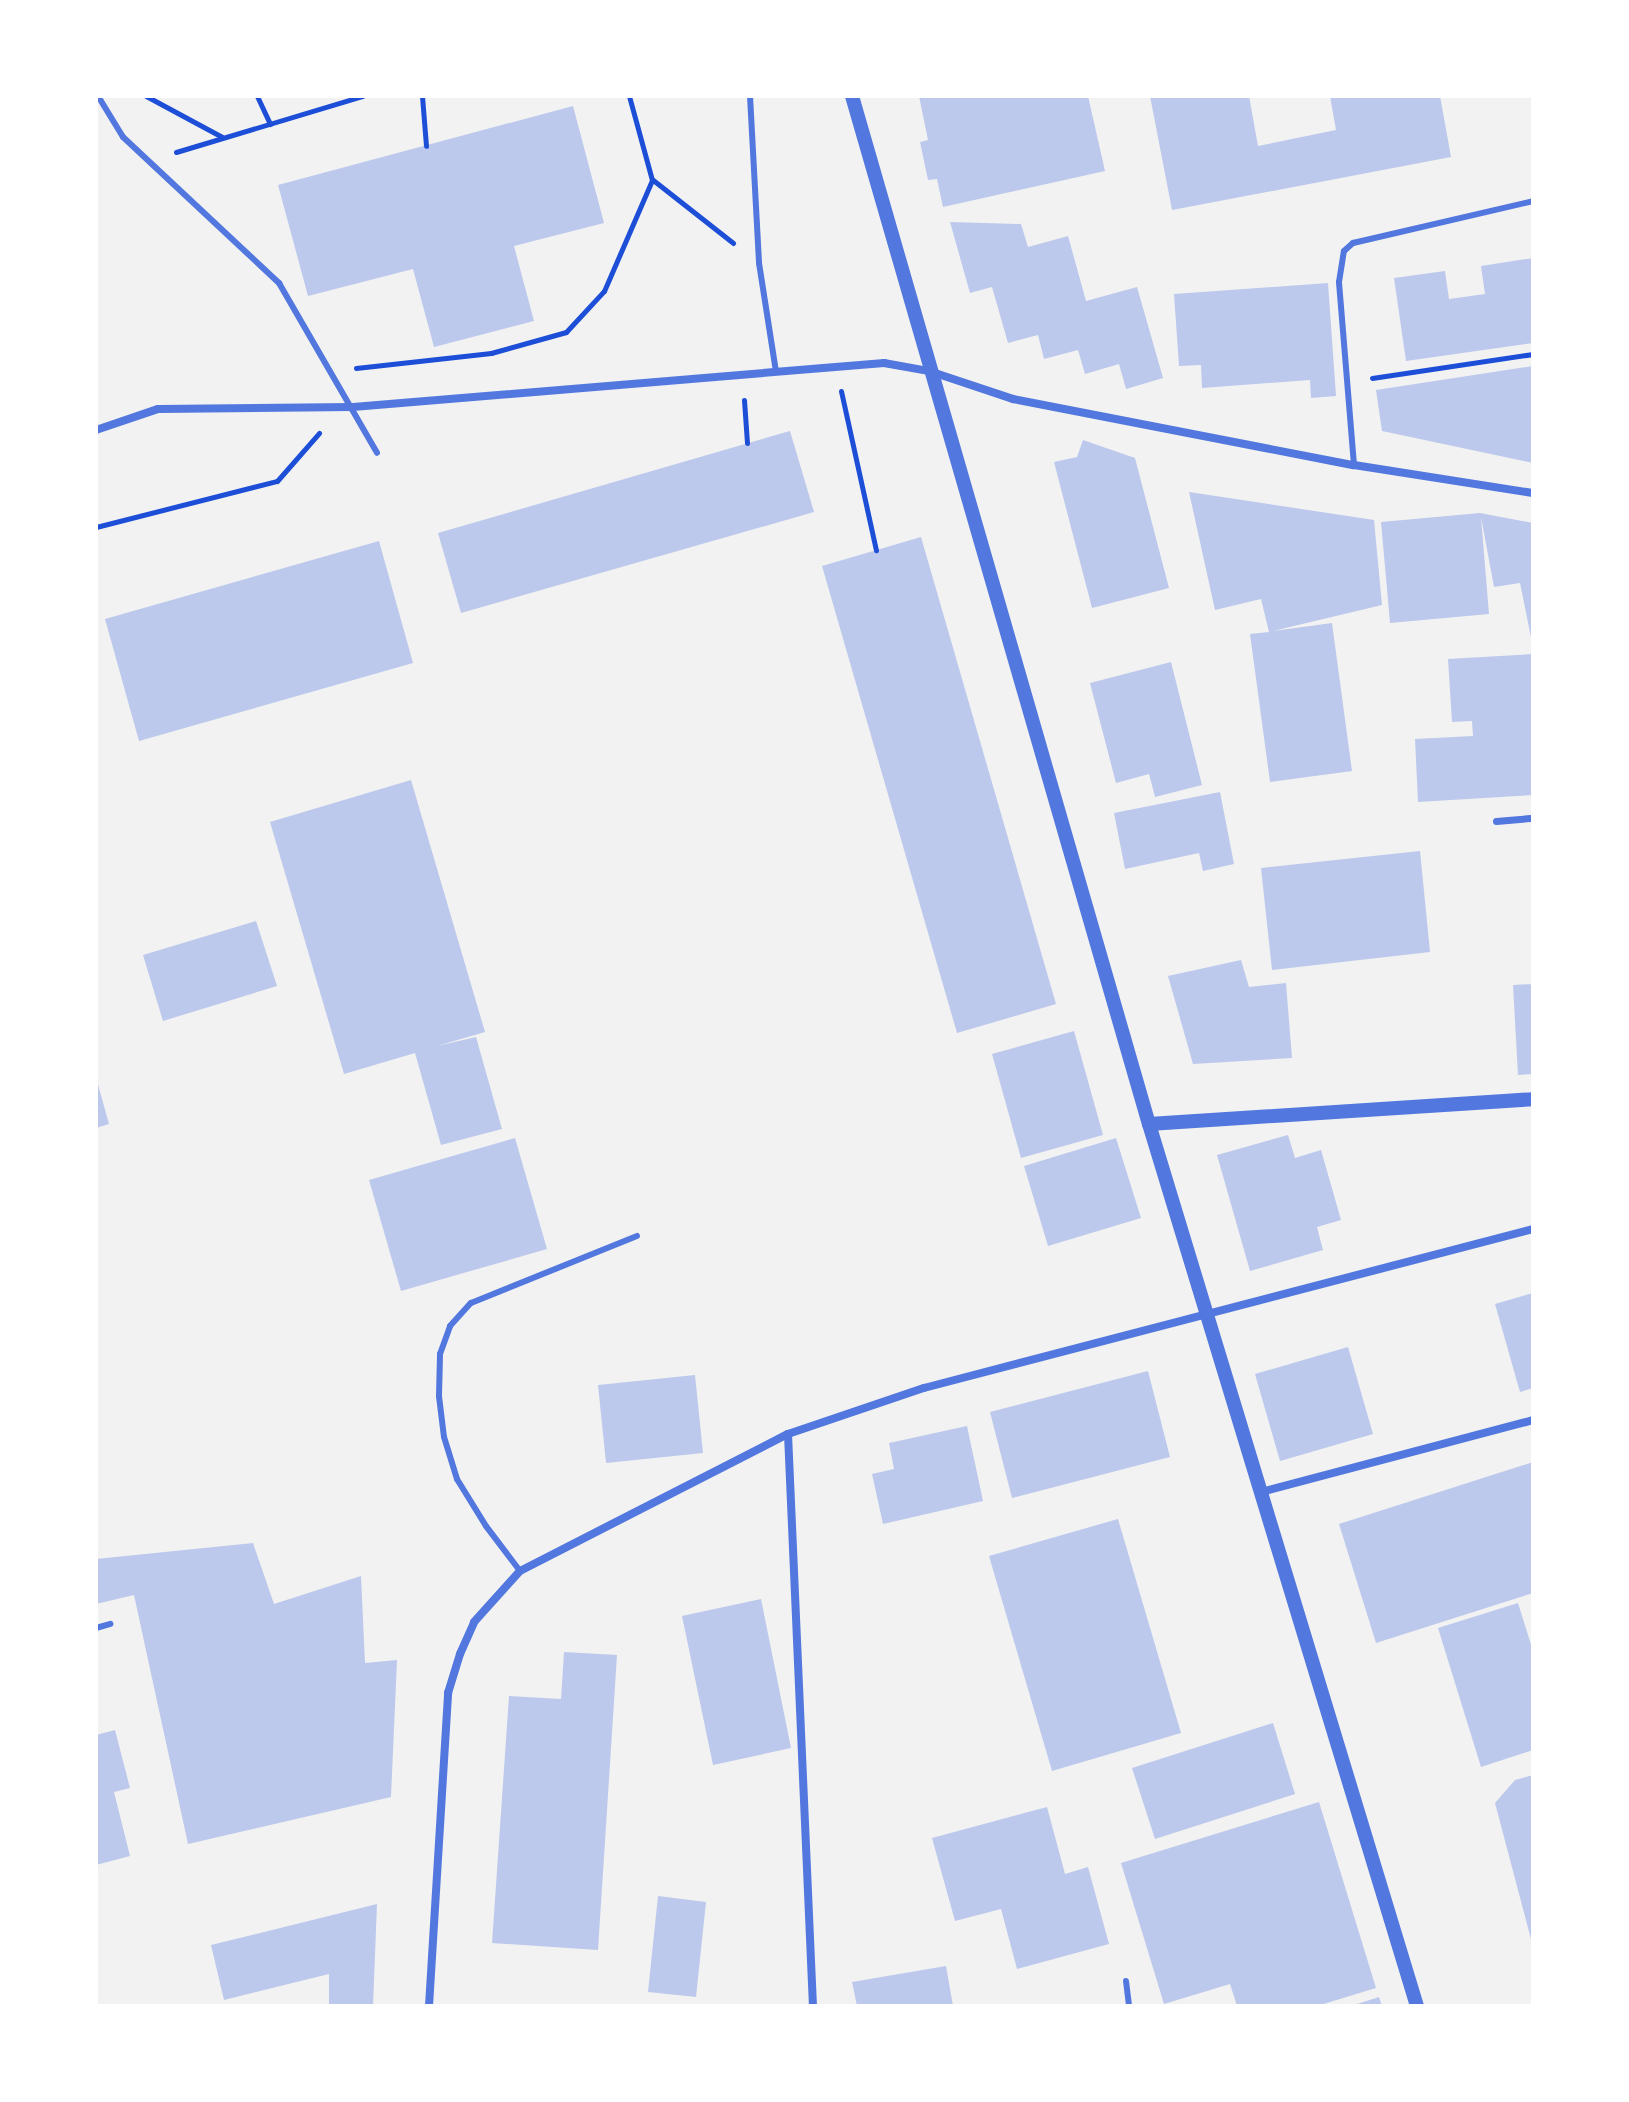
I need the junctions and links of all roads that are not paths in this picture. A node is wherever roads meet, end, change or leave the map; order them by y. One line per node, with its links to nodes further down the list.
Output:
1 (98, 96): 7 (lane)
2 (750, 96): 6 (lane)
3 (852, 96): 5 (street)
4 (1533, 201): 10 (lane)
5 (929, 371): 6 (street); 10 (street); 15 (street)
6 (776, 372): 7 (street)
7 (353, 407): 8 (street); 9 (lane)
8 (96, 430)
9 (377, 453)
10 (1354, 465): 11 (street)
11 (1533, 493)
12 (1533, 818): 13 (street)
13 (1496, 821)
14 (1533, 1099): 15 (street)
15 (1149, 1124): 18 (street)
16 (1533, 1229): 18 (street)
17 (637, 1236): 22 (lane)
18 (1207, 1316): 20 (street); 21 (street)
19 (1533, 1420): 21 (street)
20 (788, 1434): 22 (street); 27 (street)
21 (1261, 1492): 29 (street)
22 (520, 1571): 26 (street)
23 (110, 1624): 24 (lane)
24 (96, 1628)
25 (1126, 1981): 28 (lane)
26 (429, 2006)
27 (813, 2006)
28 (1129, 2006)
29 (1417, 2006)

